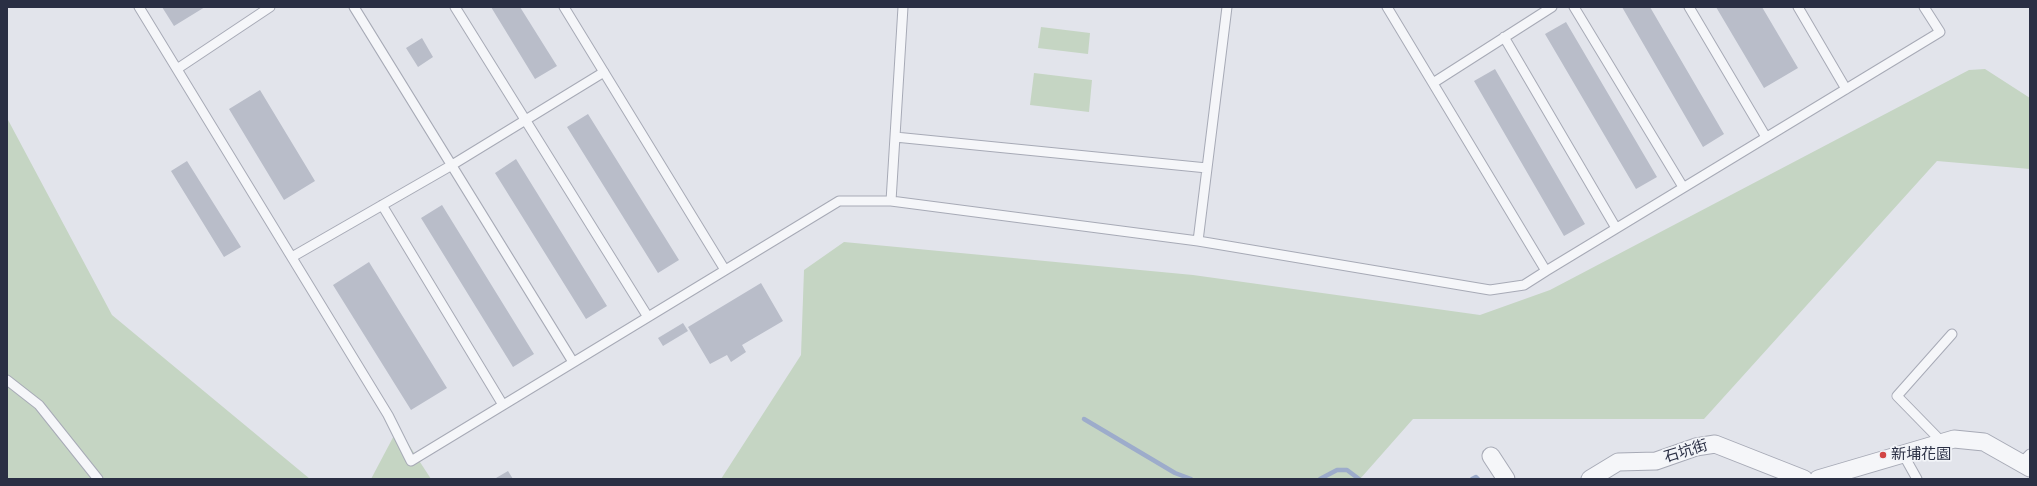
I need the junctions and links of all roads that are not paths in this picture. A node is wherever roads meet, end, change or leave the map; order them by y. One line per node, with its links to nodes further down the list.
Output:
1 (139, 7): 15 (lane)
2 (354, 7): 22 (lane)
3 (455, 7): 19 (lane)
4 (564, 7): 16 (lane)
5 (902, 7): 20 (lane)
6 (1227, 7): 23 (lane)
7 (1387, 7): 17 (lane)
8 (1552, 7): 14 (lane)
9 (1574, 7): 24 (lane)
10 (1689, 7): 21 (lane)
11 (1798, 7): 18 (lane)
12 (1924, 7): 18 (lane)
13 (265, 8): 15 (lane)
14 (1504, 37): 17 (lane); 27 (lane)
15 (177, 69): 29 (lane)
16 (604, 72): 19 (lane); 30 (lane)
17 (1433, 83): 31 (lane)
18 (1846, 89): 21 (lane)
19 (525, 119): 22 (lane); 32 (lane)
20 (895, 137): 23 (lane); 25 (lane)
21 (1766, 137): 24 (lane)
22 (452, 165): 26 (lane); 34 (lane)
23 (1207, 168): 28 (lane)
24 (1683, 187): 27 (lane)
25 (891, 201): 28 (lane); 30 (lane)
26 (382, 205): 29 (lane); 36 (lane)
27 (1616, 228): 31 (lane)
28 (1198, 241): 31 (lane)
29 (292, 257): 36 (lane)
30 (725, 270): 32 (lane)
31 (1546, 271)
32 (648, 317): 34 (lane)
33 (1952, 334): 37 (lane)
34 (573, 362): 36 (lane)
35 (7, 380): 41 (lane)
36 (503, 405)
37 (1942, 442): 38 (street); 40 (street)
38 (1903, 454): 45 (street); 46 (lane)
39 (1491, 456): 42 (street)
40 (2027, 462)
41 (98, 479)
42 (1506, 479)
43 (1590, 479): 44 (street, 石坑街)
44 (1804, 479)
45 (1818, 479)
46 (1917, 479)

